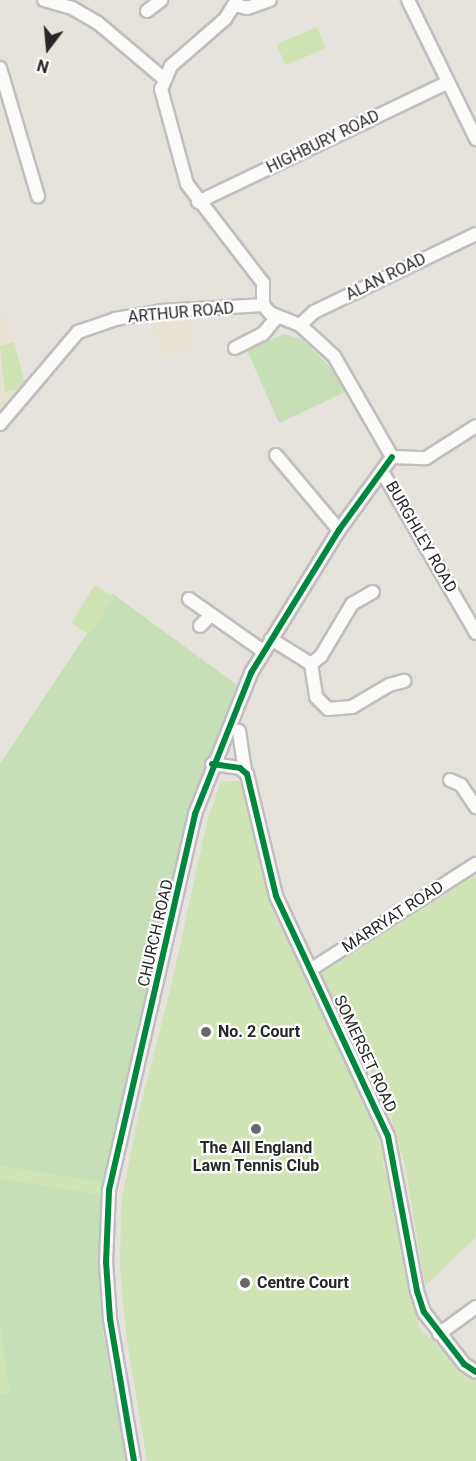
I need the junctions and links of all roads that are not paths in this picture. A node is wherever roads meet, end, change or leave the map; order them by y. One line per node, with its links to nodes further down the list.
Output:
1 (44, 0): 8 (street)
2 (161, 0): 6 (street)
3 (270, 0): 5 (street)
4 (408, 0): 9 (street)
5 (236, 3): 8 (street)
6 (147, 11)
7 (0, 68): 12 (street)
8 (164, 78): 13 (street)
9 (448, 82): 10 (street); 13 (street, HIGHBURY ROAD)
10 (471, 115): 11 (street)
11 (476, 139)
12 (38, 196)
13 (198, 202): 15 (street)
14 (476, 234): 17 (street, ALAN ROAD)
15 (263, 305): 16 (street); 19 (street, ARTHUR ROAD)
16 (277, 317): 17 (street); 18 (street)
17 (300, 325): 22 (street)
18 (235, 348)
19 (0, 424)
20 (476, 426): 22 (street)
21 (276, 455): 24 (street)
22 (392, 457): 23 (street, CHURCH ROAD)
23 (383, 473): 24 (street, CHURCH ROAD); 29 (street, BURGHLEY ROAD)
24 (339, 530): 30 (street, CHURCH ROAD)
25 (366, 590): 32 (street)
26 (189, 599): 27 (street)
27 (210, 616): 28 (street); 31 (street)
28 (200, 626)
29 (476, 633)
30 (271, 639): 31 (street, CHURCH ROAD); 32 (street)
31 (263, 651): 35 (street, CHURCH ROAD)
32 (311, 664): 33 (street)
33 (397, 678)
34 (239, 731): 36 (street, SOMERSET ROAD)
35 (212, 764): 36 (street); 44 (street, CHURCH ROAD)
36 (245, 771): 40 (street, SOMERSET ROAD)
37 (450, 780): 38 (street)
38 (476, 807)
39 (476, 864): 40 (street, MARRYAT ROAD)
40 (310, 970): 42 (street, SOMERSET ROAD)
41 (476, 1307): 42 (street)
42 (439, 1334): 43 (street, SOMERSET ROAD)
43 (476, 1372)
44 (134, 1461)

